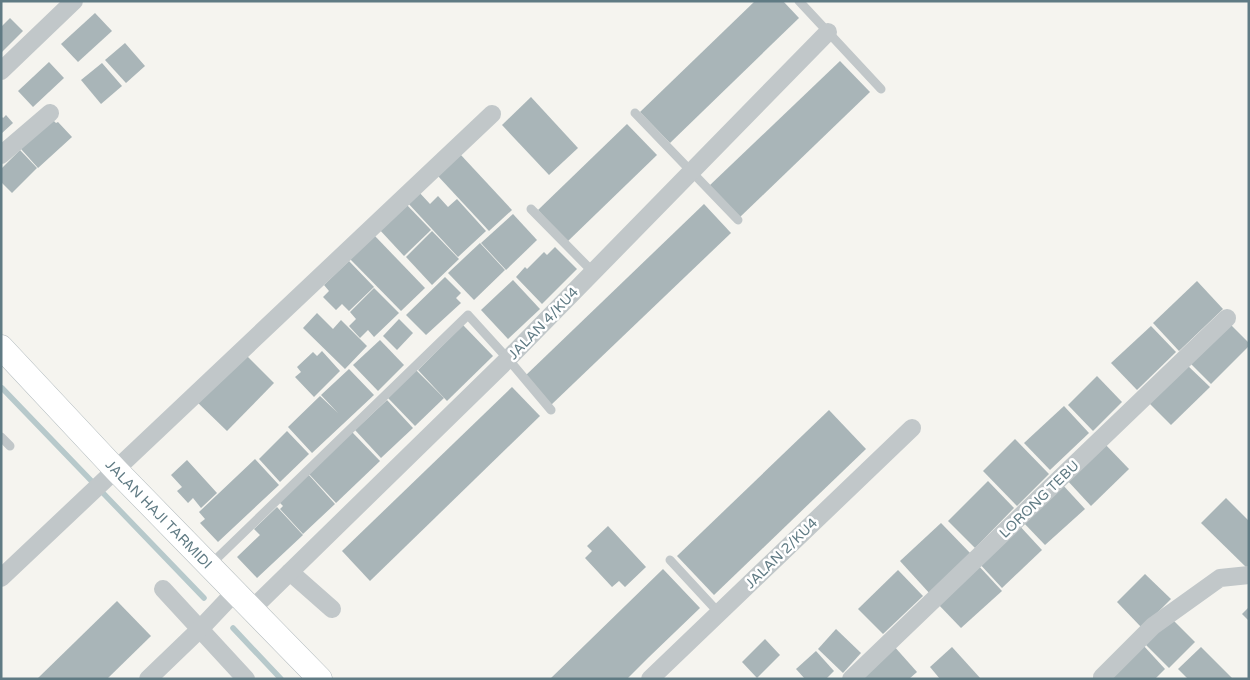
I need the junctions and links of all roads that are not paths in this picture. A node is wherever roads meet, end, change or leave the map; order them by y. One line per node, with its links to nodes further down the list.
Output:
1 (74, 1): 4 (street)
2 (799, 1): 3 (lane)
3 (828, 32): 5 (lane); 10 (street, JALAN 4/KU4)
4 (1, 71)
5 (881, 89)
6 (50, 113): 9 (street)
7 (635, 113): 10 (lane)
8 (492, 114): 21 (street)
9 (1, 155)
10 (690, 171): 12 (lane); 13 (street, JALAN 4/KU4)
11 (531, 209): 13 (lane)
12 (738, 220)
13 (593, 272): 16 (street, JALAN 4/KU4)
14 (1227, 318): 38 (street, LORONG TEBU)
15 (2, 351): 21 (street, JALAN HAJI TARMIDI)
16 (508, 359): 17 (lane); 23 (lane); 24 (street, JALAN 4/KU4)
17 (551, 410)
18 (912, 428): 31 (street, JALAN 2/KU4)
19 (1, 437): 20 (lane)
20 (10, 446)
21 (103, 482): 23 (street, JALAN HAJI TARMIDI); 26 (street)
22 (670, 560): 31 (lane)
23 (210, 566): 28 (street, JALAN HAJI TARMIDI)
24 (290, 572): 29 (street, JALAN 4/KU4); 30 (street)
25 (1249, 575): 33 (street)
26 (1, 578)
27 (163, 589): 32 (street)
28 (235, 592): 29 (street, JALAN HAJI TARMIDI); 32 (street)
29 (252, 609): 36 (street, JALAN HAJI TARMIDI)
30 (332, 609)
31 (719, 613): 37 (street, JALAN 2/KU4)
32 (200, 629): 34 (street); 35 (street)
33 (1102, 677)
34 (148, 679)
35 (246, 679)
36 (320, 679)
37 (650, 679)
38 (850, 679)

